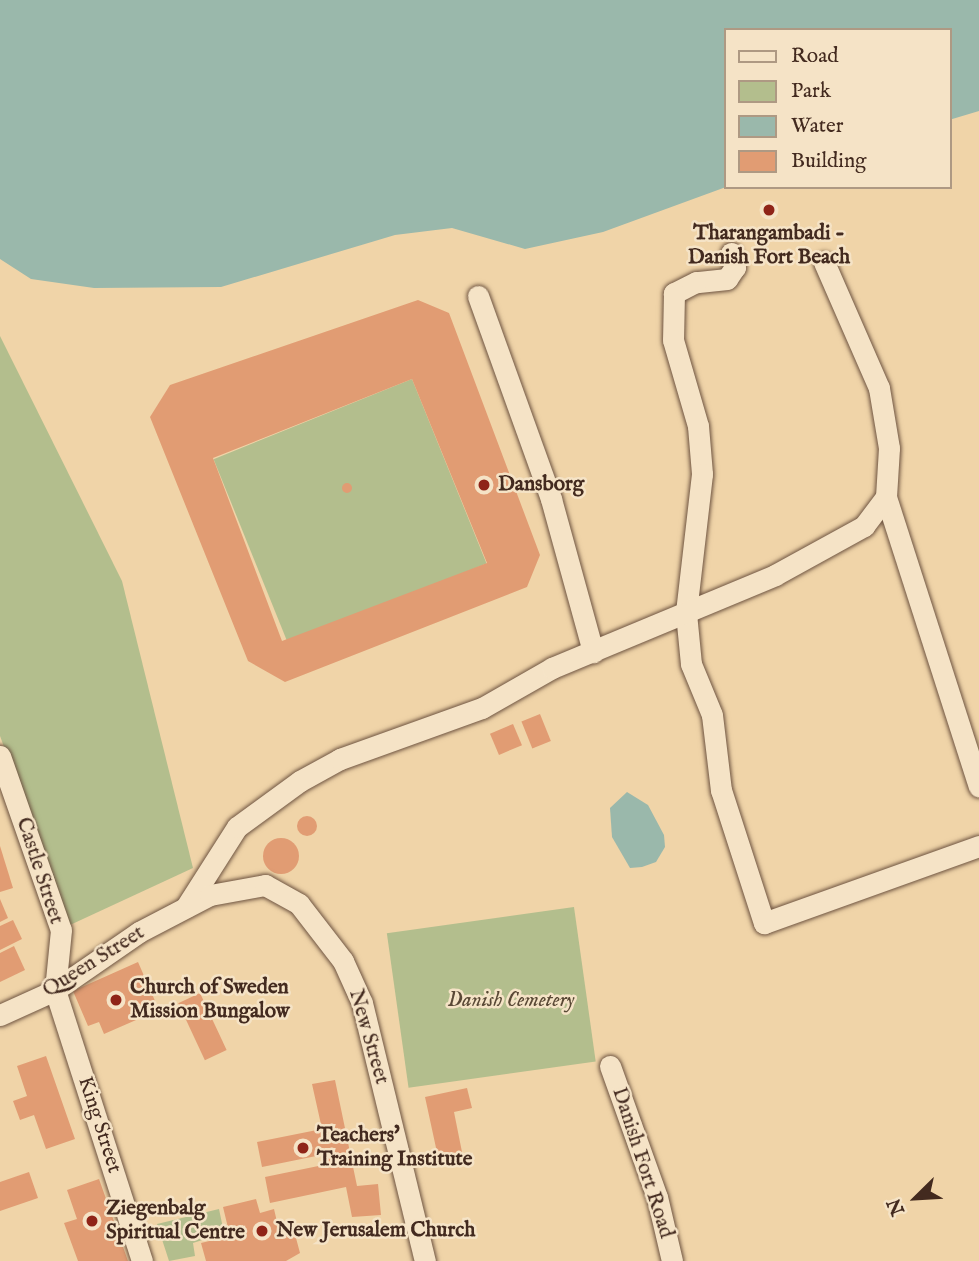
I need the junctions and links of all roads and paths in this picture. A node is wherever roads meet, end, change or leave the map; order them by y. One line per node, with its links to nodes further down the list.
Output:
1 (731, 253): 5 (street)
2 (824, 262): 4 (street)
3 (478, 296): 6 (street)
4 (886, 497): 5 (street); 8 (street)
5 (686, 613): 6 (street); 9 (street)
6 (593, 652): 10 (street)
7 (0, 756): 11 (street, Castle Street)
8 (979, 786)
9 (979, 846)
10 (186, 907): 11 (street, Queen Street); 15 (street, New Street)
11 (55, 990): 12 (street, Queen Street); 14 (street, King Street)
12 (0, 1015)
13 (610, 1066): 16 (street, Danish Fort Road)
14 (142, 1261)
15 (425, 1261)
16 (672, 1261)

